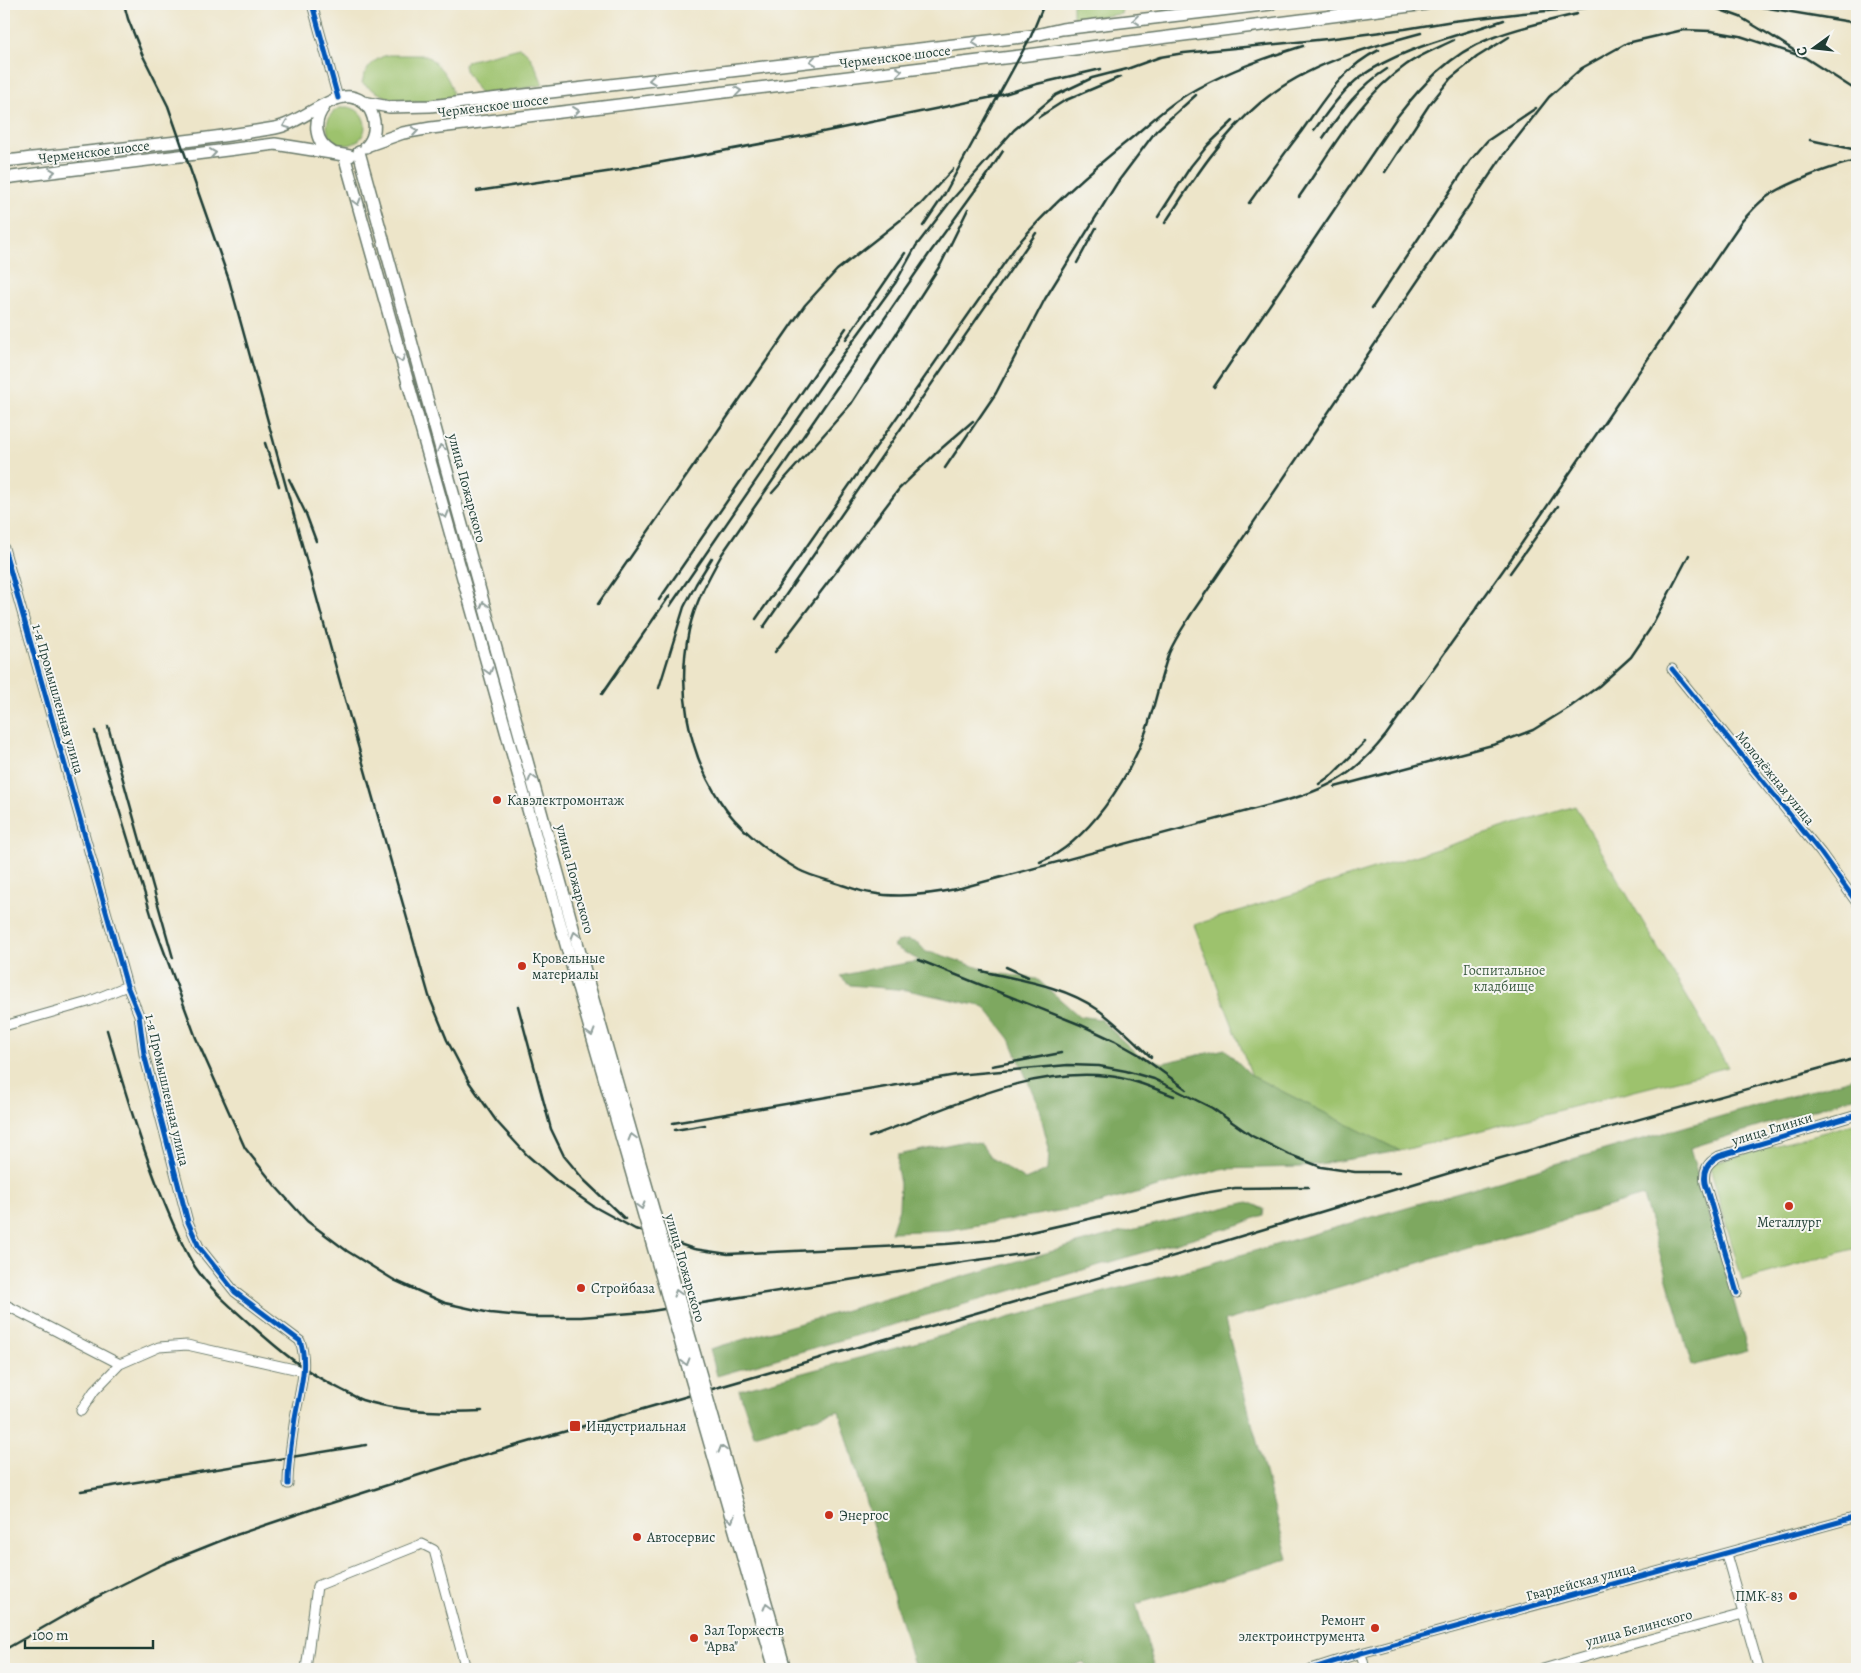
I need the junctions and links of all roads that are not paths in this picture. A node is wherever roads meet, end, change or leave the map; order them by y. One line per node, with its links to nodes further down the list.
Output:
1 (312, 4): 4 (street)
2 (1271, 4): 5 (main road, Черменское шоссе, one-way to 5)
3 (1426, 4): 6 (main road, Черменское шоссе, one-way to 3)
4 (333, 100): 5 (main road, Черменское шоссе); 7 (main road); 8 (main road, Черменское шоссе, one-way to 8)
5 (363, 102): 6 (main road)
6 (364, 148): 7 (main road, Черменское шоссе); 13 (main road, улица Пожарского, one-way to 6)
7 (340, 155): 9 (main road, Черменское шоссе, one-way to 7); 13 (main road, улица Пожарского, one-way to 13)
8 (4, 162)
9 (4, 178)
10 (4, 548): 14 (street, 1-я Промышленная улица)
11 (1672, 670): 12 (street, Молодёжная улица)
12 (1857, 903)
13 (583, 984): 29 (main road, улица Пожарского, one-way to 29, bridge); 30 (main road, улица Пожарского, one-way to 13, bridge)
14 (127, 986): 15 (street); 20 (street, 1-я Промышленная улица)
15 (4, 1026)
16 (1857, 1115): 17 (street, улица Глинки)
17 (1737, 1293)
18 (4, 1304): 19 (street)
19 (120, 1364): 20 (street); 21 (street)
20 (303, 1371): 22 (street, 1-я Промышленная улица)
21 (81, 1411)
22 (288, 1484)
23 (1857, 1517): 24 (street, Гвардейская улица)
24 (1726, 1554): 25 (street); 26 (street, Гвардейская улица)
25 (1743, 1614): 33 (street, улица Белинского); 34 (street)
26 (1361, 1654): 31 (street, Гвардейская улица); 32 (street)
27 (306, 1669): 28 (street)
28 (466, 1669)
29 (775, 1669)
30 (785, 1669)
31 (1311, 1669)
32 (1365, 1669)
33 (1543, 1669)
34 (1758, 1669)

